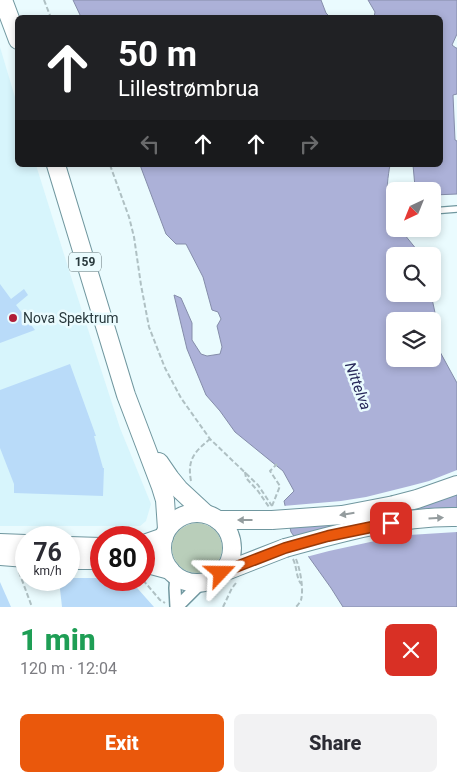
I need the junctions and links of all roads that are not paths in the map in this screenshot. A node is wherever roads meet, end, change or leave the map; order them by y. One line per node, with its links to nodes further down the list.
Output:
1 (3, 0): 2 (main road)
2 (15, 32)
3 (57, 167): 6 (main road, 159)
4 (457, 209): 5 (lane)
5 (441, 210)
6 (147, 449): 8 (main road, 159); 10 (main road, 159)
7 (457, 485): 8 (main road, one-way to 8, bridge)
8 (212, 517): 10 (main road); 18 (main road, 159)
9 (457, 517): 18 (main road, one-way to 9, bridge)
10 (166, 533): 11 (main road); 17 (main road, 159)
11 (155, 538)
12 (0, 543): 13 (main road)
13 (15, 544)
14 (0, 556): 15 (main road)
15 (15, 562)
16 (155, 567): 17 (main road)
17 (173, 573): 19 (main road); 20 (street)
18 (221, 573): 19 (main road)
19 (201, 582): 20 (street)
20 (172, 606)

